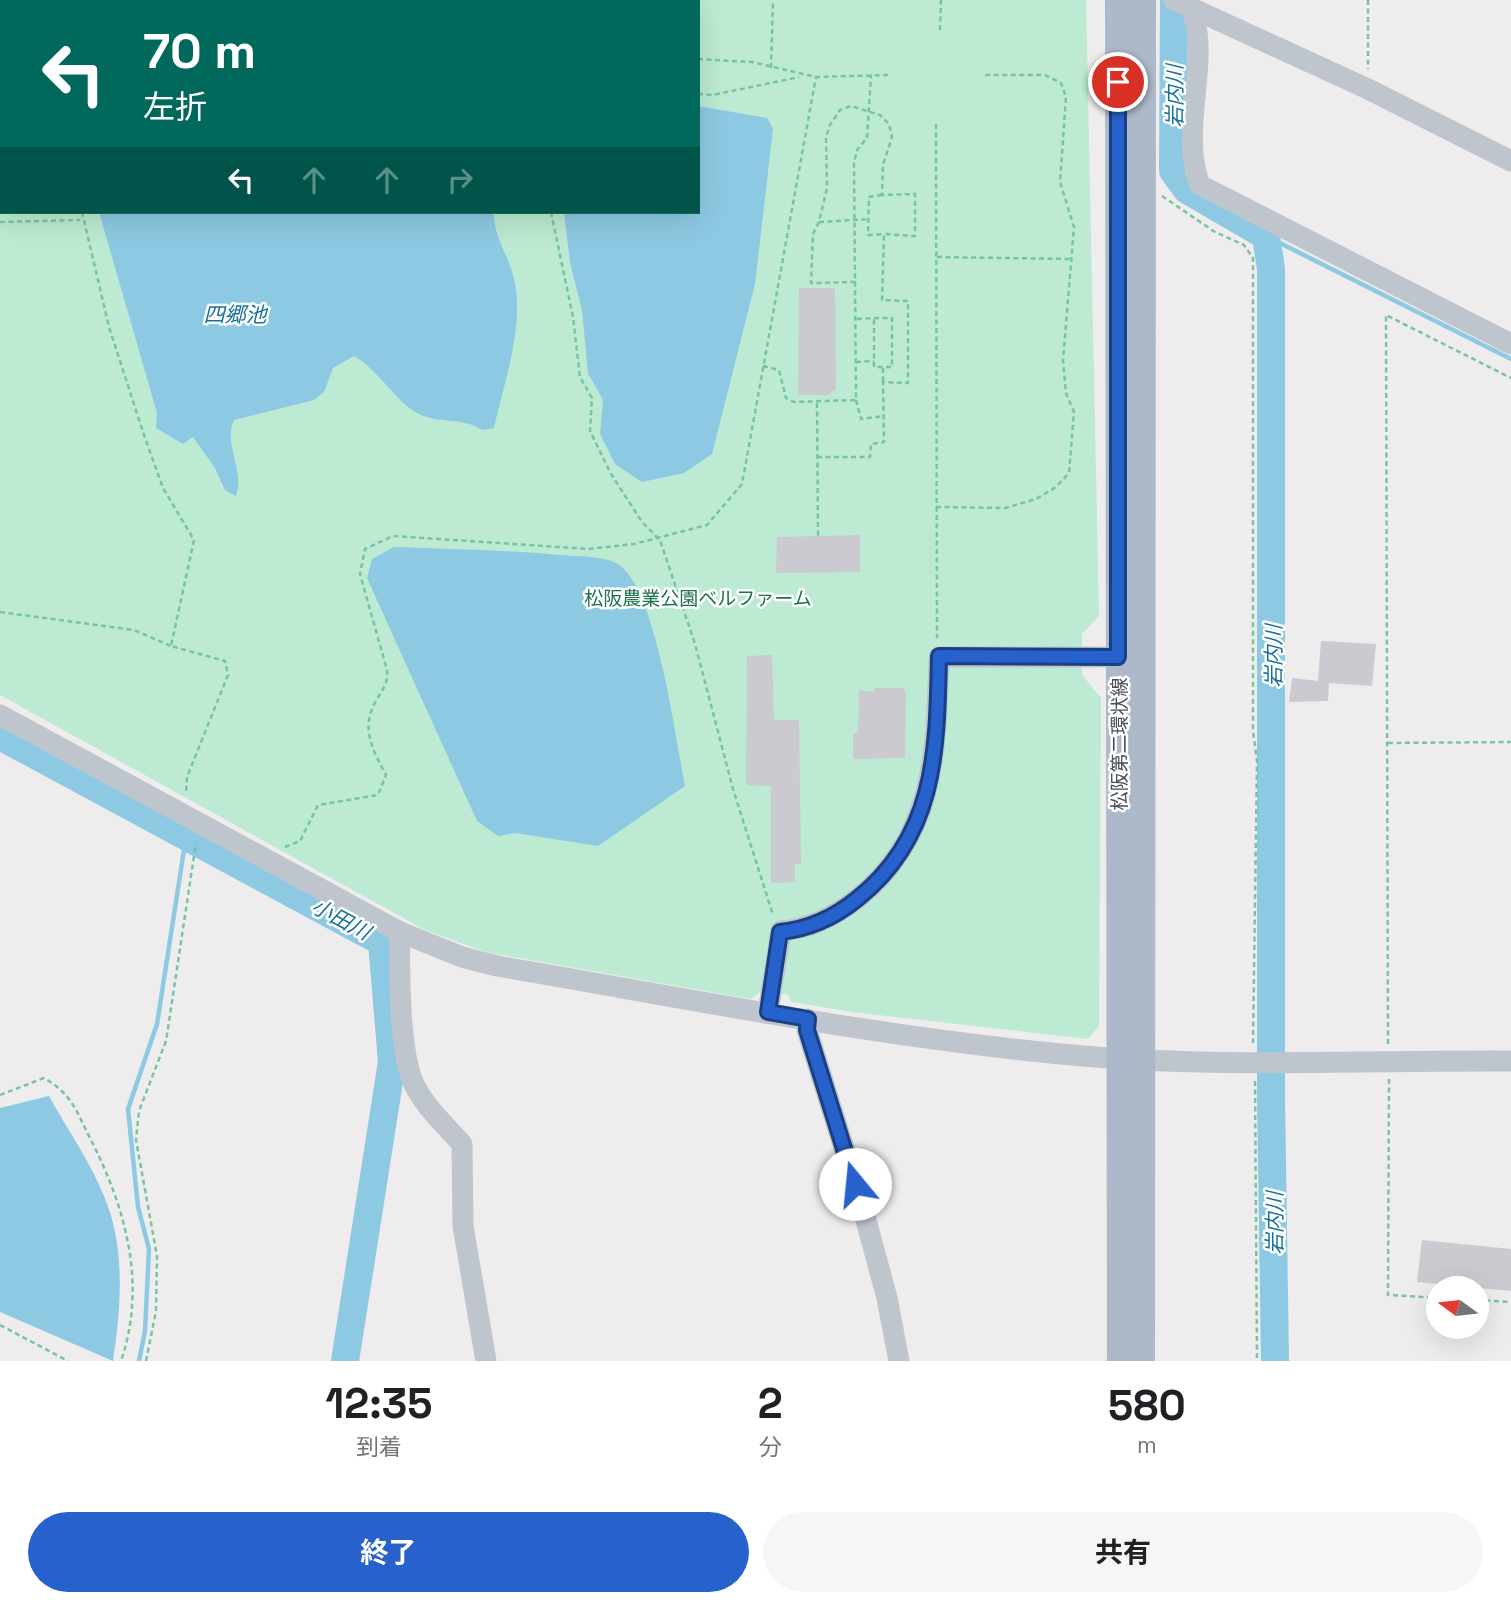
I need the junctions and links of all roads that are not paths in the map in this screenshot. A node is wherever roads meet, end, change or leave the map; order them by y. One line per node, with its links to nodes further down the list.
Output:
1 (1118, 0): 6 (main road, 松阪第二環状線)
2 (1143, 0): 11 (main road, 松阪第二環状線)
3 (1185, 5): 4 (street); 5 (street)
4 (1511, 161)
5 (1511, 344)
6 (1118, 657): 9 (street); 11 (main road, 松阪第二環状線)
7 (0, 715): 8 (street)
8 (400, 932): 9 (street); 13 (street)
9 (768, 1012): 10 (street)
10 (808, 1019): 11 (street); 14 (street)
11 (1131, 1059): 12 (street); 15 (main road, 松阪第二環状線); 16 (main road, 松阪第二環状線)
12 (1511, 1061)
13 (486, 1361)
14 (899, 1361)
15 (1120, 1361)
16 (1142, 1361)

